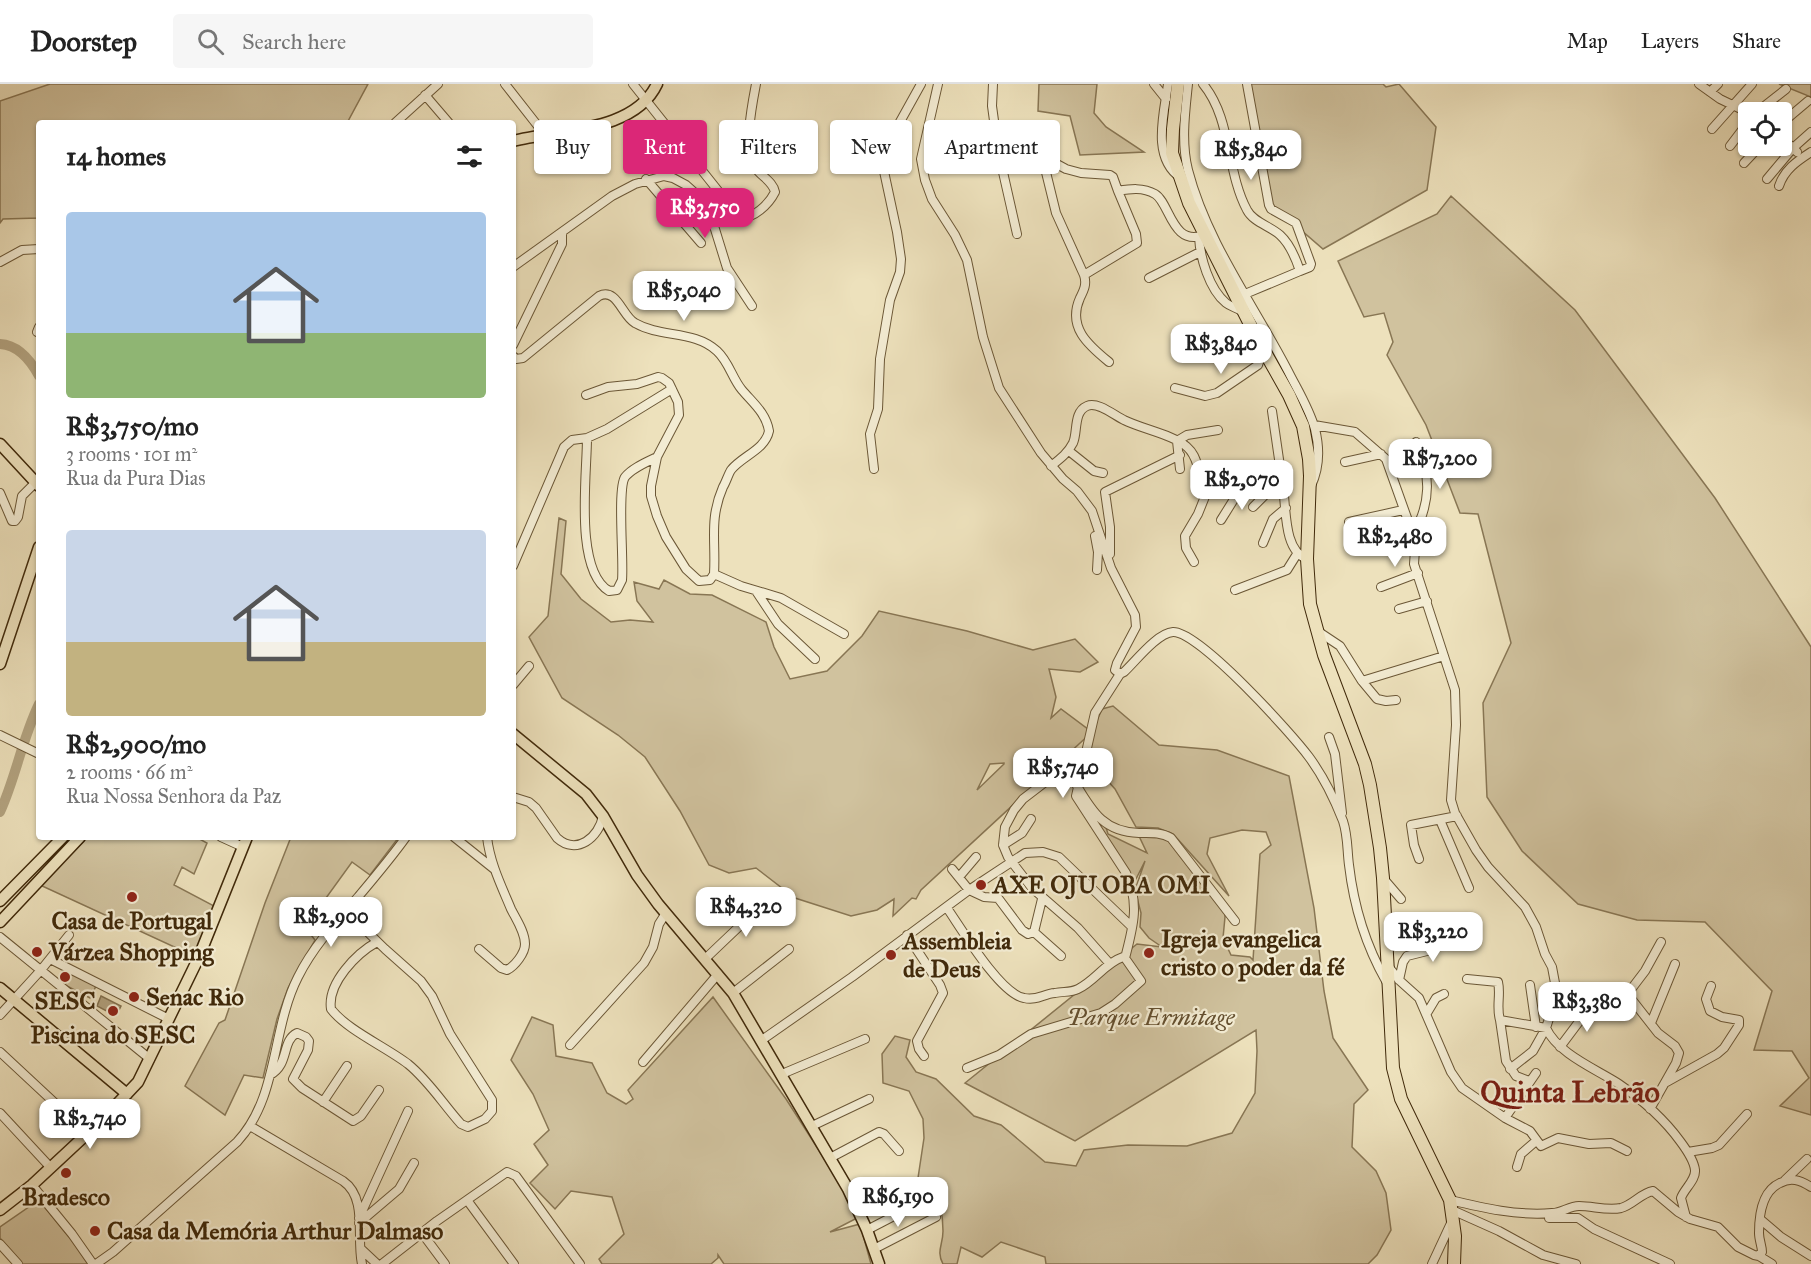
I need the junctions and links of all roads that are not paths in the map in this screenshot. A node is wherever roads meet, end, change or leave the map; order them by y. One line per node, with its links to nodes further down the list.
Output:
1 (438, 84): 20 (street)
2 (505, 84): 32 (street)
3 (633, 84): 22 (street)
4 (657, 84): 22 (main road)
5 (756, 84): 52 (street)
6 (921, 84): 88 (street)
7 (938, 84): 87 (street)
8 (993, 84): 31 (street)
9 (1154, 84): 21 (street)
10 (1168, 84): 21 (street)
11 (1178, 84): 34 (highway)
12 (1188, 84): 34 (street)
13 (1203, 84): 63 (street)
14 (1247, 84): 63 (street)
15 (1699, 84): 19 (street)
16 (1719, 84): 19 (street)
17 (1752, 84): 25 (street)
18 (1786, 89): 24 (street)
19 (1710, 92): 25 (street)
20 (425, 95): 28 (street); 29 (street)
21 (1166, 99): 34 (street)
22 (647, 101): 30 (main road); 52 (street)
23 (1808, 101): 27 (street)
24 (1770, 102)
25 (1731, 105): 26 (street); 33 (street)
26 (1738, 108)
27 (1792, 115)
28 (398, 120)
29 (446, 120)
30 (609, 120)
31 (994, 120)
32 (534, 121)
33 (1712, 129)
34 (1173, 132): 40 (street); 42 (highway)
35 (1811, 132): 41 (street)
36 (1738, 135): 39 (street)
37 (534, 137): 38 (main road)
38 (516, 140)
39 (1730, 146)
40 (1185, 148): 42 (street); 66 (street)
41 (1793, 148): 43 (street); 50 (street)
42 (1167, 151): 57 (highway)
43 (1807, 154): 51 (street)
44 (1751, 156): 45 (street)
45 (1744, 163)
46 (1060, 165): 53 (street)
47 (1003, 174): 56 (street)
48 (1046, 174): 64 (street)
49 (646, 179): 54 (street); 55 (street); 58 (street)
50 (1767, 179)
51 (1779, 186)
52 (717, 191): 54 (street)
53 (1118, 191): 57 (street); 64 (street)
54 (704, 201): 67 (street)
55 (562, 233): 62 (street); 68 (street)
56 (1017, 234)
57 (1201, 236): 60 (street); 69 (highway)
58 (701, 243)
59 (36, 249): 61 (street)
60 (1200, 252): 65 (street); 69 (street)
61 (0, 262)
62 (516, 265)
63 (1300, 271): 66 (street)
64 (1084, 275): 71 (street)
65 (1149, 278)
66 (1245, 294): 76 (street)
67 (752, 306)
68 (516, 339)
69 (1261, 344): 72 (street); 96 (highway)
70 (516, 359): 114 (street)
71 (1109, 362)
72 (1175, 388)
73 (672, 389): 74 (street); 78 (street); 85 (street)
74 (586, 395)
75 (1272, 411): 91 (street)
76 (1314, 425): 83 (street); 96 (street)
77 (1218, 430): 79 (street)
78 (587, 438): 85 (street); 109 (street)
79 (1178, 441): 82 (street); 84 (street); 93 (street)
80 (1416, 442): 105 (street)
81 (0, 444): 92 (main road)
82 (1068, 451): 87 (street); 90 (street)
83 (1381, 454): 86 (street); 101 (street)
84 (1180, 455): 89 (street); 110 (street)
85 (657, 457): 114 (street)
86 (1345, 462)
87 (1051, 466): 102 (street)
88 (874, 469)
89 (1180, 469)
90 (1103, 473)
91 (1282, 480): 95 (street); 98 (street)
92 (36, 482)
93 (1210, 484): 95 (street); 111 (street)
94 (36, 486): 97 (street)
95 (1241, 488): 103 (street)
96 (1310, 489): 108 (highway)
97 (0, 493)
98 (1284, 493): 99 (street); 100 (street)
99 (1253, 507)
100 (1286, 508): 106 (street); 108 (street)
101 (1403, 510): 104 (street); 105 (street)
102 (1095, 518): 110 (street); 112 (street)
103 (1221, 520)
104 (1349, 522)
105 (1413, 536): 113 (street)
106 (1263, 543)
107 (36, 556): 124 (main road)
108 (1302, 557): 116 (street); 120 (highway)
109 (516, 559)
110 (1109, 562): 126 (street)
111 (1194, 562)
112 (1097, 570)
113 (1418, 573): 115 (street); 118 (street)
114 (714, 574): 117 (street)
115 (1381, 587)
116 (1235, 590)
117 (756, 591): 121 (street); 123 (street)
118 (1427, 601): 119 (street); 122 (street)
119 (1399, 609)
120 (1316, 630): 128 (street); 157 (highway)
121 (844, 634)
122 (1444, 656): 128 (street); 138 (street)
123 (815, 659)
124 (0, 664)
125 (528, 666): 127 (street)
126 (1120, 674): 135 (street); 141 (street)
127 (516, 681)
128 (1362, 681): 129 (street)
129 (1396, 700)
130 (0, 735): 133 (street)
131 (516, 736): 137 (main road)
132 (1329, 737): 141 (street)
133 (36, 752)
134 (1053, 776): 150 (street)
135 (1077, 786): 167 (street); 169 (street)
136 (516, 797): 143 (street)
137 (603, 816): 142 (main road); 143 (street)
138 (1457, 816): 140 (street); 202 (street)
139 (1031, 819): 150 (street)
140 (1440, 820): 152 (street); 158 (street)
141 (1343, 822): 188 (street)
142 (612, 832): 143 (street); 166 (main road)
143 (596, 834)
144 (60, 840): 163 (main road)
145 (77, 840): 168 (main road)
146 (404, 840): 165 (street)
147 (458, 840): 154 (street)
148 (488, 840): 154 (street)
149 (245, 842): 198 (main road)
150 (1003, 845): 153 (street)
151 (976, 857): 156 (street)
152 (1419, 859)
153 (1011, 861): 159 (street); 162 (street); 169 (street)
154 (494, 869): 177 (street)
155 (952, 869): 156 (street)
156 (958, 877): 159 (street)
157 (1383, 878): 160 (street); 188 (highway)
158 (1469, 888)
159 (969, 890): 164 (street); 171 (street)
160 (1401, 898)
161 (768, 899): 182 (street)
162 (1042, 899): 171 (street); 183 (street)
163 (0, 901)
164 (947, 908): 173 (street); 183 (street)
165 (346, 911): 175 (street); 214 (street)
166 (666, 913): 182 (main road); 205 (street)
167 (1235, 921)
168 (0, 922)
169 (1132, 927): 180 (street)
170 (1447, 931): 188 (street)
171 (1035, 932): 179 (street)
172 (69, 935): 181 (street)
173 (907, 935): 204 (street); 208 (street)
174 (0, 937): 185 (street)
175 (377, 942): 175 (street)
176 (1661, 942): 200 (street)
177 (479, 949)
178 (789, 949): 192 (street)
179 (1062, 956)
180 (1125, 958): 183 (street); 212 (street)
181 (50, 959): 185 (street); 198 (street)
182 (705, 959): 186 (main road)
183 (1110, 964)
184 (1675, 964): 200 (street)
185 (41, 970): 194 (street); 209 (street)
186 (718, 974): 192 (main road); 210 (street)
187 (1467, 979): 199 (street)
188 (1394, 984): 196 (street); 246 (highway)
189 (1530, 985): 201 (street)
190 (1711, 986): 218 (street)
191 (0, 988): 194 (main road)
192 (733, 993): 204 (main road)
193 (1444, 994): 196 (street)
194 (14, 1000): 197 (street); 220 (main road)
195 (1593, 1003): 206 (street)
196 (1427, 1013): 227 (street)
197 (0, 1015)
198 (169, 1019): 209 (main road)
199 (1500, 1020): 201 (street); 213 (street)
200 (1651, 1023): 218 (street)
201 (1536, 1027): 202 (street)
202 (1546, 1028): 206 (street); 213 (street)
203 (865, 1039): 216 (street)
204 (762, 1040): 216 (main road)
205 (570, 1045)
206 (1560, 1047): 223 (street)
207 (0, 1052): 230 (street)
208 (924, 1056)
209 (150, 1059): 220 (main road)
210 (643, 1062)
211 (346, 1065): 222 (street)
212 (967, 1068)
213 (1510, 1069): 217 (street)
214 (271, 1071): 222 (street); 228 (street)
215 (1536, 1073): 217 (street)
216 (782, 1074): 229 (main road)
217 (1529, 1082): 227 (street)
218 (1664, 1084): 223 (street)
219 (380, 1090): 222 (street)
220 (127, 1094): 230 (main road)
221 (869, 1099): 229 (street)
222 (323, 1102)
223 (1650, 1109): 234 (street)
224 (408, 1111): 251 (street)
225 (0, 1113): 239 (street)
226 (1747, 1114): 234 (street)
227 (1505, 1118): 231 (street)
228 (250, 1126): 251 (street); 260 (street)
229 (812, 1126): 235 (main road)
230 (87, 1133): 239 (main road)
231 (1536, 1141): 233 (street); 238 (street)
232 (899, 1151): 235 (street)
233 (1627, 1151)
234 (1688, 1152): 249 (street)
235 (830, 1158): 252 (main road)
236 (1807, 1159): 240 (street)
237 (414, 1163): 251 (street)
238 (1517, 1167)
239 (51, 1168): 241 (main road)
240 (1785, 1180): 242 (street); 250 (street)
241 (32, 1185): 245 (main road); 260 (street)
242 (1811, 1186)
243 (467, 1200): 253 (street); 265 (street); 266 (street)
244 (916, 1204): 252 (street)
245 (0, 1210)
246 (1452, 1210): 247 (street); 268 (street); 269 (highway); 270 (street)
247 (1525, 1212): 249 (street); 271 (street)
248 (936, 1217): 256 (street)
249 (1686, 1217): 257 (street)
250 (1760, 1219): 257 (street); 258 (street)
251 (359, 1221): 255 (street)
252 (867, 1230): 256 (main road)
253 (422, 1233): 263 (street); 264 (street)
254 (0, 1244): 259 (street)
255 (361, 1249): 261 (street); 262 (street)
256 (874, 1249): 267 (main road)
257 (1759, 1256): 272 (street)
258 (1811, 1256)
259 (18, 1264)
260 (94, 1264)
261 (362, 1264)
262 (377, 1264)
263 (382, 1264)
264 (445, 1264)
265 (514, 1264)
266 (580, 1264)
267 (879, 1264)
268 (1432, 1264)
269 (1454, 1264)
270 (1576, 1264)
271 (1671, 1264)
272 (1772, 1264)

